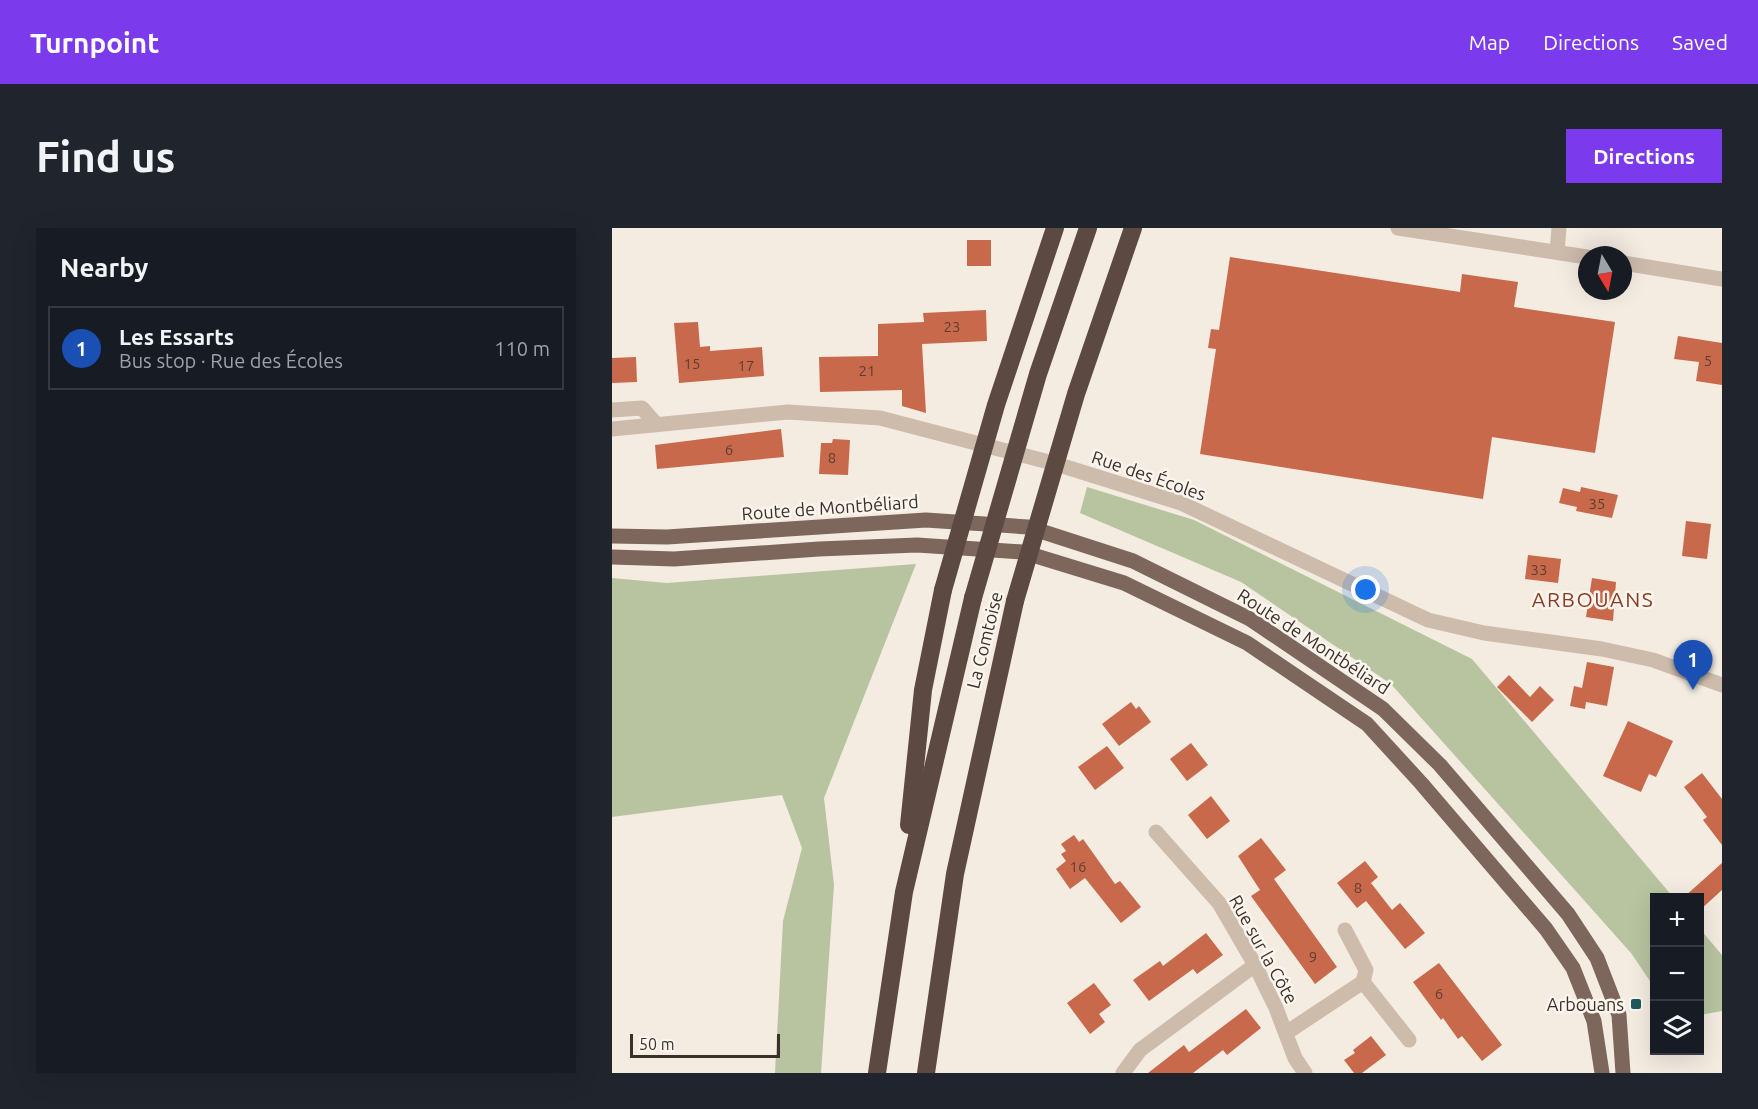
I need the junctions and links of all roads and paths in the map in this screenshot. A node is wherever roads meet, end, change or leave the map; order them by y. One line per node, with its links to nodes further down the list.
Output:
1 (1055, 228): 17 (highway, La Comtoise, bridge)
2 (1088, 228): 17 (highway, La Comtoise, bridge)
3 (1133, 228): 24 (highway, La Comtoise, bridge)
4 (1398, 228): 6 (street)
5 (1559, 228): 6 (street)
6 (1557, 252): 7 (street)
7 (1578, 256)
8 (1632, 264): 9 (street)
9 (1722, 279)
10 (612, 410): 11 (street)
11 (656, 423): 12 (street, Rue des Écoles); 15 (street, Rue des Écoles)
12 (612, 429)
13 (612, 536): 28 (main road, Route de Montbéliard)
14 (612, 557): 27 (main road)
15 (1722, 686)
16 (1156, 832): 19 (street, Rue sur la Côte)
17 (904, 892): 23 (highway, La Comtoise)
18 (1345, 930): 20 (street)
19 (1255, 965): 21 (street, Rue sur la Côte); 25 (street)
20 (1363, 982): 21 (street, Rue sur la Côte); 22 (street)
21 (1286, 1033): 26 (street, Rue sur la Côte)
22 (1409, 1040)
23 (877, 1073)
24 (926, 1073)
25 (1123, 1073)
26 (1305, 1073)
27 (1602, 1073)
28 (1623, 1073)

